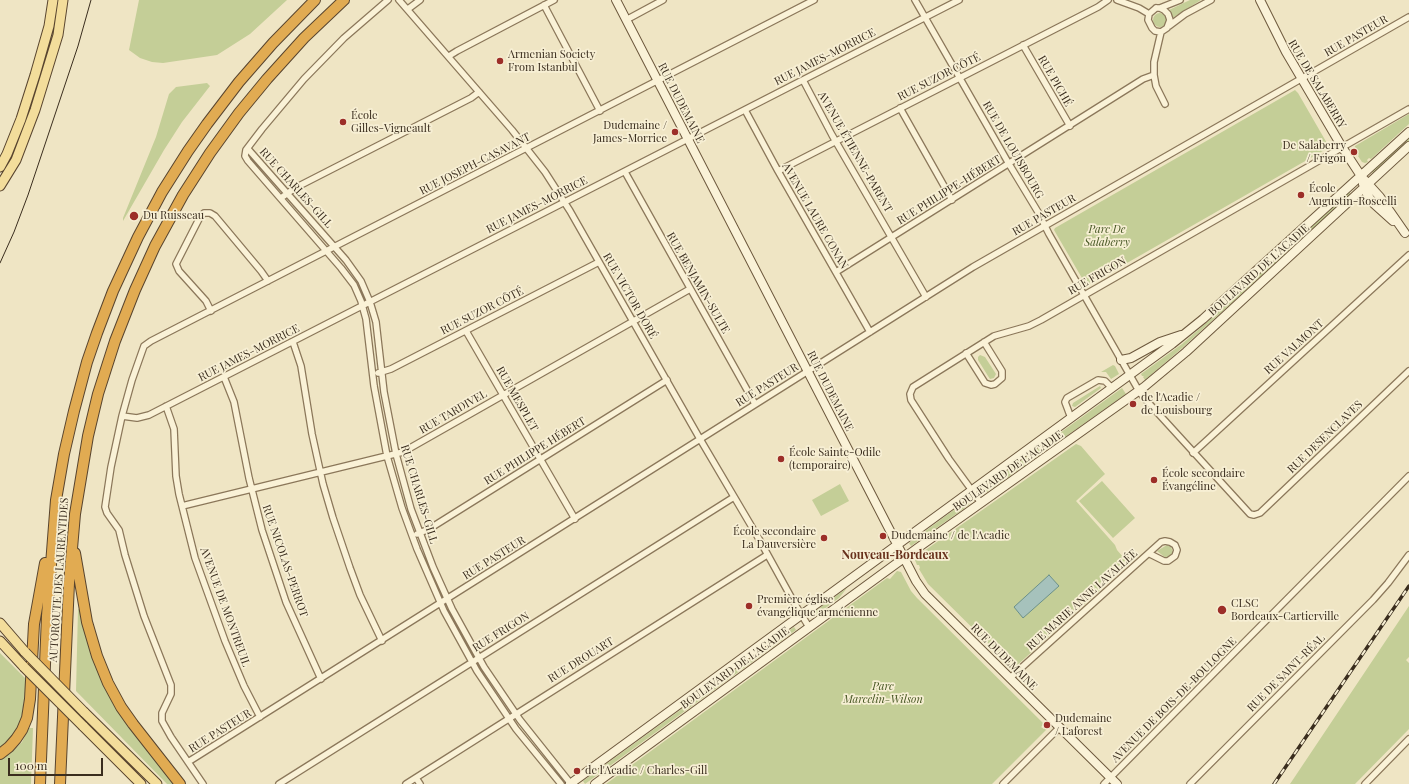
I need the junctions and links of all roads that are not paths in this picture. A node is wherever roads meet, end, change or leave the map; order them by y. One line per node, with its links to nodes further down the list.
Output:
1 (53, 0): 50 (main road)
2 (63, 0): 55 (main road)
3 (315, 0): 107 (highway, AUTOROUTE DES LAURENTIDES)
4 (344, 0): 114 (highway, AUTOROUTE DES LAURENTIDES)
5 (388, 0): 47 (street)
6 (399, 0): 21 (street, RUE VICTOR DORÉ)
7 (420, 0): 21 (street)
8 (554, 0): 19 (street)
9 (616, 0): 25 (main road, RUE DUDEMAINE)
10 (663, 0): 25 (street)
11 (814, 0): 33 (street, RUE JOSEPH-CASAVANT)
12 (915, 0): 24 (street, RUE DE LOUISBOURG)
13 (959, 0): 24 (street, RUE JAMES-MORRICE)
14 (1108, 0): 28 (street, RUE SUZOR CÔTÉ)
15 (1117, 0): 22 (street)
16 (1180, 0): 20 (street)
17 (1211, 0): 26 (street)
18 (1260, 0): 32 (main road, RUE DE SALABERRY)
19 (544, 5): 29 (street); 40 (street)
20 (1160, 8): 22 (street); 26 (street)
21 (408, 9): 29 (street, RUE VICTOR DORÉ)
22 (1150, 14): 27 (street)
23 (1409, 17): 32 (street, RUE PASTEUR)
24 (924, 18): 31 (street, RUE DE LOUISBOURG); 34 (street, RUE JAMES-MORRICE)
25 (626, 20): 33 (main road, RUE DUDEMAINE)
26 (1169, 26): 27 (street)
27 (1161, 32): 30 (street)
28 (1023, 45): 31 (street, RUE SUZOR CÔTÉ); 41 (street, RUE PICHÉ)
29 (449, 56): 35 (street, RUE VICTOR DORÉ)
30 (1154, 75): 36 (street); 41 (street, RUE PHILIPPE-HÉBERT)
31 (959, 78): 37 (street, RUE SUZOR CÔTÉ); 49 (street, RUE DE LOUISBOURG)
32 (1301, 79): 46 (main road, RUE DE SALABERRY); 60 (street, RUE PASTEUR)
33 (657, 80): 40 (street, RUE JOSEPH-CASAVANT); 43 (main road, RUE DUDEMAINE)
34 (803, 80): 39 (street, RUE JAMES-MORRICE); 44 (street, AVENUE ÉTIENNE-PARENT)
35 (479, 92): 48 (street, RUE VICTOR DORÉ); 56 (street)
36 (1165, 104)
37 (900, 108): 44 (street, RUE SUZOR CÔTÉ); 58 (street)
38 (1409, 109): 46 (street, RUE FRIGON)
39 (745, 110): 43 (street, RUE JAMES-MORRICE); 51 (street, AVENUE LAURE CONAN)
40 (600, 111): 48 (street, RUE JOSEPH-CASAVANT)
41 (1070, 126): 49 (street, RUE PHILIPPE-HÉBERT)
42 (1409, 132): 53 (main road, BOULEVARD DE L'ACADIE)
43 (688, 139): 52 (street, RUE JAMES-MORRICE); 84 (main road, RUE DUDEMAINE)
44 (836, 141): 51 (street, RUE SUZOR CÔTÉ); 62 (street, AVENUE ÉTIENNE-PARENT)
45 (1409, 146): 54 (main road, BOULEVARD DE L'ACADIE)
46 (1342, 147): 53 (main road, RUE DE SALABERRY); 70 (street, RUE FRIGON)
47 (248, 148): 56 (street, RUE CHARLES-GILL); 57 (street, RUE CHARLES-GILL)
48 (527, 148): 59 (street, RUE VICTOR DORÉ); 63 (street, RUE JOSEPH-CASAVANT)
49 (1009, 164): 58 (street, RUE PHILIPPE-HÉBERT); 60 (street, RUE DE LOUISBOURG)
50 (0, 167)
51 (778, 171): 67 (street, AVENUE LAURE CONAN)
52 (625, 172): 59 (street, RUE JAMES-MORRICE); 69 (street, RUE BENJAMIN-SULTE)
53 (1361, 176): 54 (main road, RUE DE SALABERRY); 78 (main road, BOULEVARD DE L'ACADIE)
54 (1366, 185): 61 (main road, RUE DE SALABERRY); 91 (main road, BOULEVARD DE L'ACADIE)
55 (0, 186)
56 (287, 193): 57 (street); 63 (street, RUE CHARLES-GILL)
57 (281, 198): 64 (street, RUE CHARLES-GILL)
58 (952, 200): 62 (street, RUE PHILIPPE-HÉBERT)
59 (564, 202): 66 (street, RUE VICTOR DORÉ); 72 (street, RUE JAMES-MORRICE)
60 (1045, 226): 70 (street, RUE DE LOUISBOURG); 71 (street, RUE PASTEUR)
61 (1407, 235)
62 (892, 238): 67 (street, RUE PHILIPPE-HÉBERT); 71 (street, AVENUE ÉTIENNE-PARENT)
63 (335, 247): 64 (street, RUE JOSEPH-CASAVANT); 72 (street, RUE CHARLES-GILL)
64 (326, 250): 68 (street, RUE JOSEPH-CASAVANT); 73 (street, RUE CHARLES-GILL)
65 (1409, 255): 98 (street, RUE VALMONT)
66 (599, 262): 75 (street, RUE VICTOR DORÉ); 76 (street, RUE SUZOR CÔTÉ)
67 (836, 272): 77 (street, AVENUE LAURE CONAN)
68 (268, 281): 74 (street, RUE JOSEPH-CASAVANT); 74 (street)
69 (690, 288): 75 (street, RUE TARDIVEL); 93 (street, RUE BENJAMIN-SULTE)
70 (1084, 295): 80 (street, RUE FRIGON); 82 (street, RUE DE LOUISBOURG)
71 (926, 297): 77 (street, RUE PASTEUR)
72 (370, 302): 73 (street, RUE JAMES-MORRICE); 85 (street, RUE CHARLES-GILL)
73 (362, 306): 79 (street, RUE JAMES-MORRICE); 86 (street, RUE CHARLES-GILL)
74 (211, 311): 95 (street, RUE JOSEPH-CASAVANT)
75 (633, 322): 89 (street, RUE VICTOR DORÉ); 92 (street, RUE TARDIVEL)
76 (466, 331): 85 (street, RUE SUZOR CÔTÉ); 92 (street, RUE MESPLET)
77 (870, 332): 84 (street, RUE PASTEUR)
78 (1185, 334): 82 (main road); 87 (main road, BOULEVARD DE L'ACADIE)
79 (293, 342): 88 (street, RUE JAMES-MORRICE); 102 (street)
80 (984, 342): 81 (street, RUE FRIGON); 81 (street)
81 (966, 353): 105 (street, RUE FRIGON)
82 (1121, 360): 87 (street, RUE DE LOUISBOURG)
83 (1409, 371): 110 (street, RUE DESENCLAVES)
84 (807, 372): 93 (street, RUE PASTEUR); 115 (main road, RUE DUDEMAINE)
85 (381, 373): 86 (street, RUE SUZOR CÔTÉ); 99 (street, RUE CHARLES-GILL)
86 (372, 374): 100 (street, RUE CHARLES-GILL)
87 (1130, 376): 90 (main road, BOULEVARD DE L'ACADIE); 91 (street, RUE DE LOUISBOURG)
88 (224, 377): 94 (street, RUE JAMES-MORRICE); 104 (street, RUE NICOLAS-PERROT)
89 (667, 380): 97 (street, RUE VICTOR DORÉ); 101 (street, RUE PHILIPPE HÉBERT)
90 (1112, 388): 96 (main road, BOULEVARD DE L'ACADIE); 96 (street)
91 (1139, 391): 98 (street, RUE DE LOUISBOURG); 108 (main road, BOULEVARD DE L'ACADIE)
92 (503, 395): 99 (street, RUE TARDIVEL); 101 (street, RUE MESPLET)
93 (755, 404): 97 (street, RUE PASTEUR)
94 (166, 406): 95 (street, RUE JAMES-MORRICE); 109 (street, AVENUE DE MONTREUIL)
95 (122, 416): 137 (street)
96 (1072, 418): 105 (main road, BOULEVARD DE L'ACADIE)
97 (700, 439): 106 (street, RUE VICTOR DORÉ); 111 (street, RUE PASTEUR)
98 (1193, 453): 110 (street, RUE DE LOUISBOURG)
99 (396, 454): 100 (street, RUE TARDIVEL); 112 (street, RUE CHARLES-GILL)
100 (387, 456): 102 (street, RUE TARDIVEL); 113 (street, RUE CHARLES-GILL)
101 (540, 460): 111 (street, RUE MESPLET); 112 (street, RUE PHILIPPE HÉBERT)
102 (320, 472): 104 (street, RUE TARDIVEL); 126 (street)
103 (1409, 476): 139 (street, AVENUE DE BOIS-DE-BOULOGNE)
104 (251, 490): 109 (street, RUE TARDIVEL); 130 (street, RUE NICOLAS-PERROT)
105 (972, 490): 108 (street, RUE FRIGON); 115 (main road, BOULEVARD DE L'ACADIE)
106 (734, 497): 116 (street, RUE VICTOR DORÉ); 127 (street, RUE FRIGON)
107 (56, 500): 136 (highway); 140 (highway, AUTOROUTE DES LAURENTIDES)
108 (981, 503): 119 (main road, BOULEVARD DE L'ACADIE)
109 (182, 506): 132 (street, AVENUE DE MONTREUIL)
110 (1254, 515)
111 (575, 519): 120 (street, RUE PASTEUR)
112 (420, 533): 113 (street, RUE PHILIPPE HÉBERT); 120 (street, RUE CHARLES-GILL)
113 (412, 536): 121 (street, RUE CHARLES-GILL)
114 (72, 539): 141 (highway, AUTOROUTE DES LAURENTIDES); 144 (highway)
115 (897, 545): 119 (main road, RUE DUDEMAINE); 122 (main road, BOULEVARD DE L'ACADIE)
116 (767, 554): 122 (street, RUE VICTOR DORÉ); 131 (street, RUE DROUART)
117 (1150, 554): 117 (street, RUE MARIE ANNE LAVALLÉE); 129 (street, RUE MARIE ANNE LAVALLÉE)
118 (1409, 555): 155 (street, RUE DE SAINT-RÉAL)
119 (903, 558): 124 (main road, BOULEVARD DE L'ACADIE); 129 (main road, RUE DUDEMAINE)
120 (447, 599): 121 (street, RUE PASTEUR); 127 (street, RUE CHARLES-GILL)
121 (441, 604): 126 (street, RUE PASTEUR); 128 (street, RUE CHARLES-GILL)
122 (802, 615): 124 (street, RUE VICTOR DORÉ); 150 (main road, BOULEVARD DE L'ACADIE)
123 (0, 623): 143 (main road, bridge)
124 (809, 627): 151 (main road, BOULEVARD DE L'ACADIE)
125 (0, 641): 142 (main road, bridge)
126 (382, 641): 130 (street, RUE PASTEUR)
127 (478, 658): 128 (street, RUE FRIGON); 131 (street, RUE CHARLES-GILL)
128 (472, 662): 133 (street, RUE CHARLES-GILL); 146 (street, RUE FRIGON)
129 (1010, 678): 134 (main road, RUE DUDEMAINE)
130 (321, 679): 132 (street, RUE PASTEUR)
131 (515, 714): 133 (street, RUE DROUART); 150 (street, RUE CHARLES-GILL)
132 (260, 717): 137 (street, RUE PASTEUR)
133 (509, 719): 138 (street, RUE DROUART); 149 (street, RUE CHARLES-GILL)
134 (1060, 727): 139 (main road, RUE DUDEMAINE); 152 (street)
135 (1409, 739): 156 (street)
136 (0, 754)
137 (188, 762): 145 (street)
138 (416, 778): 147 (street, RUE DROUART); 148 (street)
139 (1111, 778): 153 (street, AVENUE DE BOIS-DE-BOULOGNE); 154 (main road, RUE DUDEMAINE)
140 (40, 784)
141 (60, 784)
142 (141, 784)
143 (157, 784)
144 (180, 784)
145 (203, 784)
146 (279, 784)
147 (406, 784)
148 (420, 784)
149 (561, 784)
150 (571, 784)
151 (595, 784)
152 (1003, 784)
153 (1104, 784)
154 (1117, 784)
155 (1190, 784)
156 (1365, 784)

